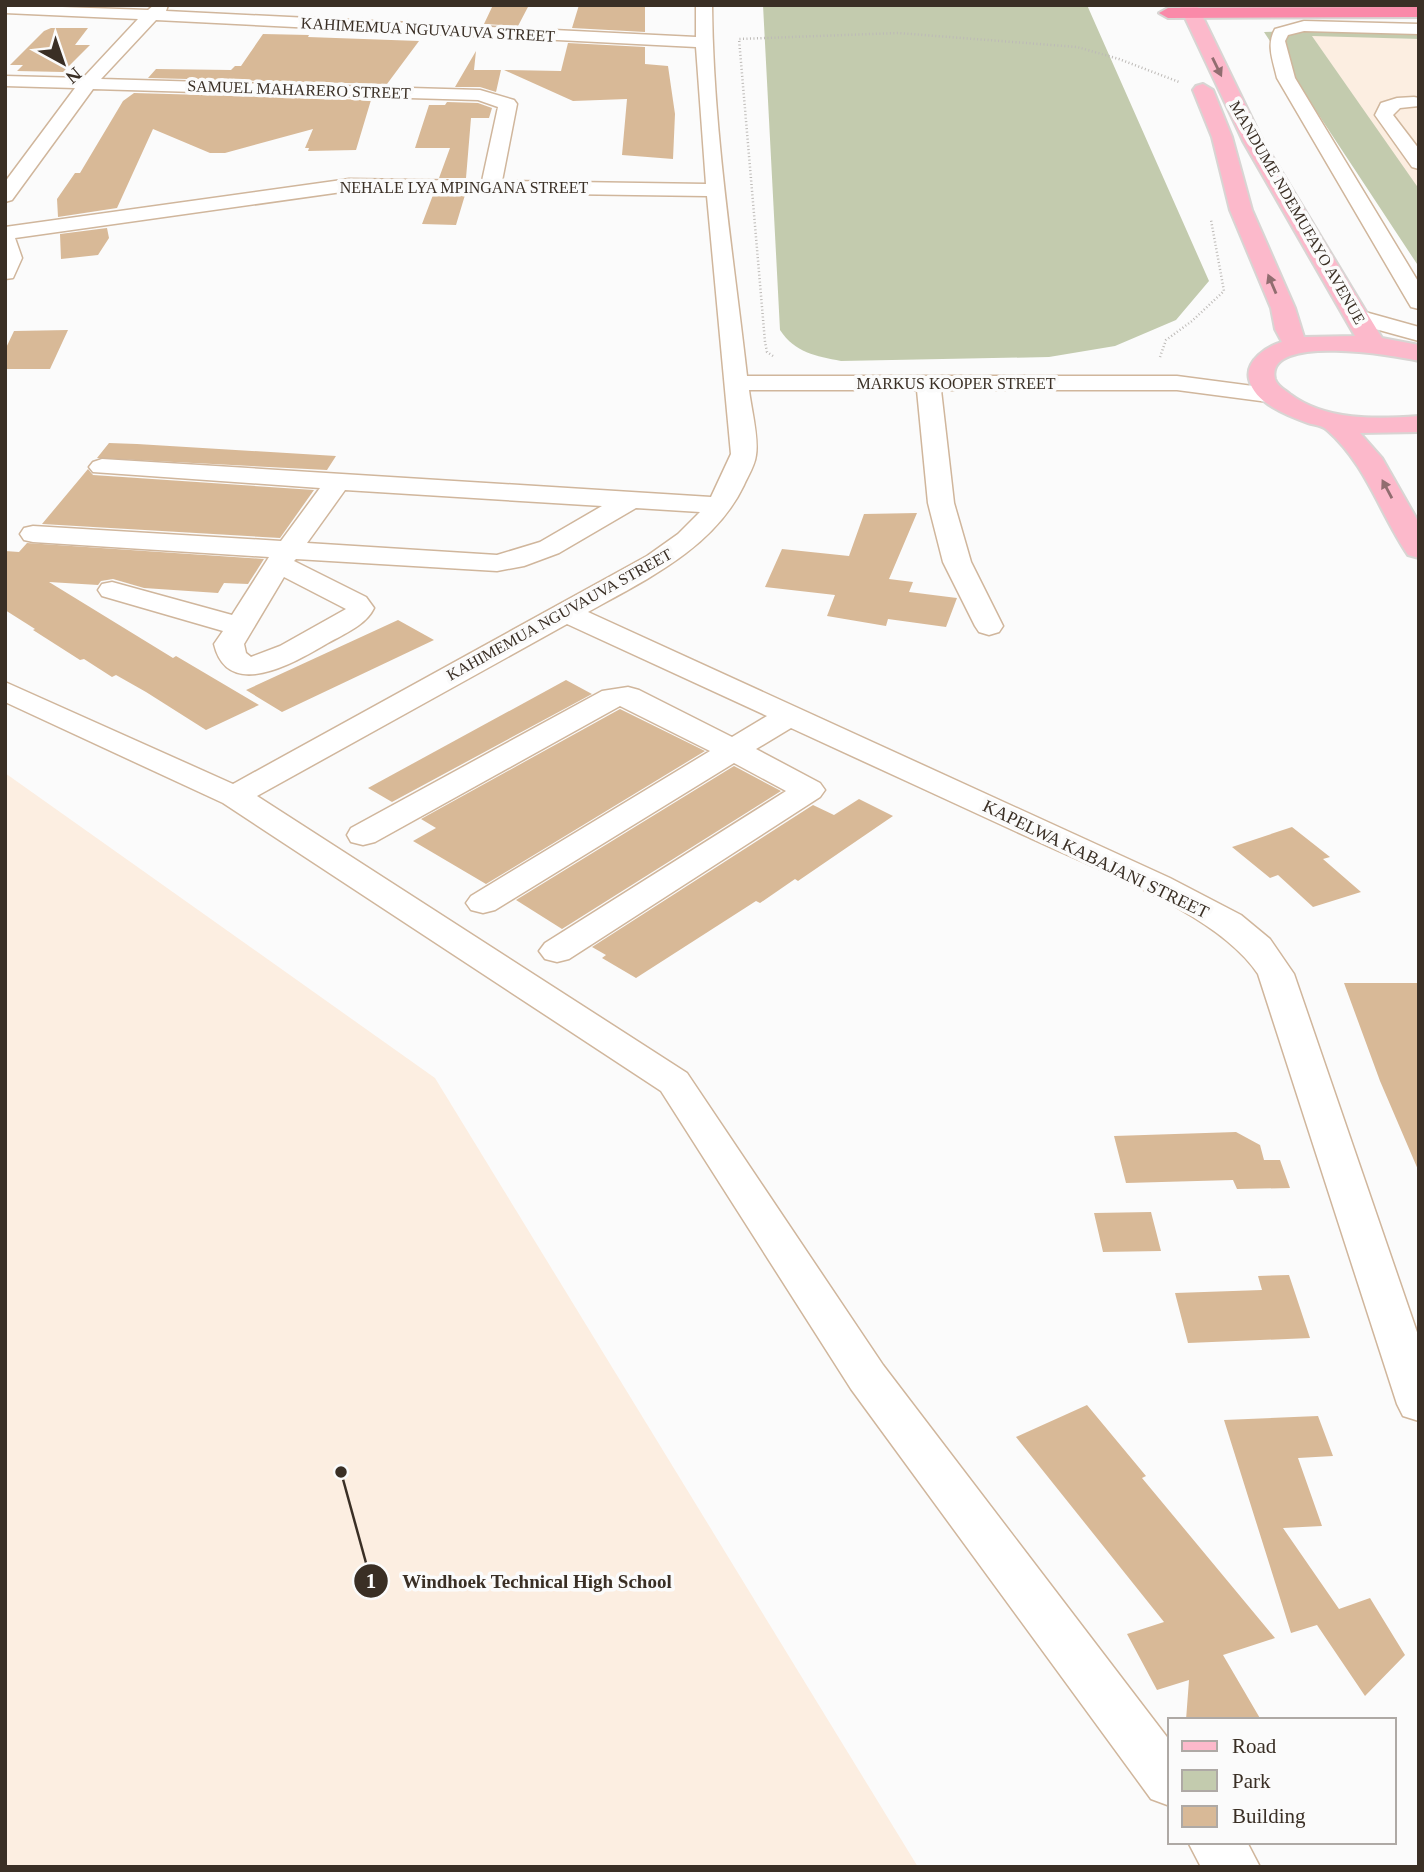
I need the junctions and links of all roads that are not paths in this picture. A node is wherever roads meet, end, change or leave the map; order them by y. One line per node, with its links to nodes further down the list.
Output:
1 (704, 5): 7 (street, KAHIMEMUA NGUVAUVA STREET)
2 (5, 8): 4 (street, KAHIMEMUA NGUVAUVA STREET)
3 (1177, 9): 5 (highway); 19 (main road, MANDUME NDEMUFAYO AVENUE, one-way to 19); 22 (main road, MANDUME NDEMUFAYO AVENUE, one-way to 3)
4 (158, 10): 7 (street, KAHIMEMUA NGUVAUVA STREET); 9 (street)
5 (1419, 12)
6 (1419, 29): 18 (street)
7 (704, 42): 13 (street, KAHIMEMUA NGUVAUVA STREET)
8 (5, 81): 9 (street, SAMUEL MAHARERO STREET)
9 (88, 83): 12 (street, SAMUEL MAHARERO STREET); 14 (street)
10 (1417, 103): 11 (street)
11 (1419, 163)
12 (491, 185): 13 (street, NEHALE LYA MPINGANA STREET); 15 (street, NEHALE LYA MPINGANA STREET)
13 (716, 190): 24 (street, KAHIMEMUA NGUVAUVA STREET)
14 (5, 196)
15 (5, 233)
16 (5, 240): 17 (street)
17 (5, 274)
18 (1419, 302)
19 (1358, 317): 20 (main road, MANDUME NDEMUFAYO AVENUE); 21 (street)
20 (1372, 343): 21 (main road, MANDUME NDEMUFAYO AVENUE); 22 (main road, MANDUME NDEMUFAYO AVENUE)
21 (1415, 346)
22 (1297, 347): 23 (main road, MANDUME NDEMUFAYO AVENUE)
23 (1266, 363): 26 (street); 27 (main road)
24 (735, 383): 25 (street, MARKUS KOOPER STREET); 33 (street, KAHIMEMUA NGUVAUVA STREET)
25 (928, 383): 26 (street, MARKUS KOOPER STREET); 40 (street)
26 (1177, 383): 27 (street)
27 (1276, 396): 28 (main road)
28 (1334, 421): 29 (main road); 35 (main road, one-way to 28)
29 (1419, 424)
30 (102, 467): 31 (street)
31 (338, 482): 32 (street); 36 (street)
32 (631, 500): 33 (street); 36 (street)
33 (720, 505): 38 (street, KAHIMEMUA NGUVAUVA STREET)
34 (33, 534): 36 (street)
35 (1419, 549)
36 (283, 557): 39 (street); 39 (street)
37 (111, 590): 39 (street)
38 (565, 611): 42 (street, KAPELWA KABAJANI STREET); 44 (street, KAHIMEMUA NGUVAUVA STREET)
39 (238, 625)
40 (989, 626)
41 (5, 691): 44 (street)
42 (791, 715): 43 (street); 48 (street, KAPELWA KABAJANI STREET)
43 (733, 750): 45 (street); 46 (street); 47 (street)
44 (234, 796): 49 (street)
45 (363, 835)
46 (483, 903)
47 (557, 951)
48 (1419, 1404)
49 (1168, 1779)
50 (1216, 1844): 51 (street)
51 (1233, 1867)

